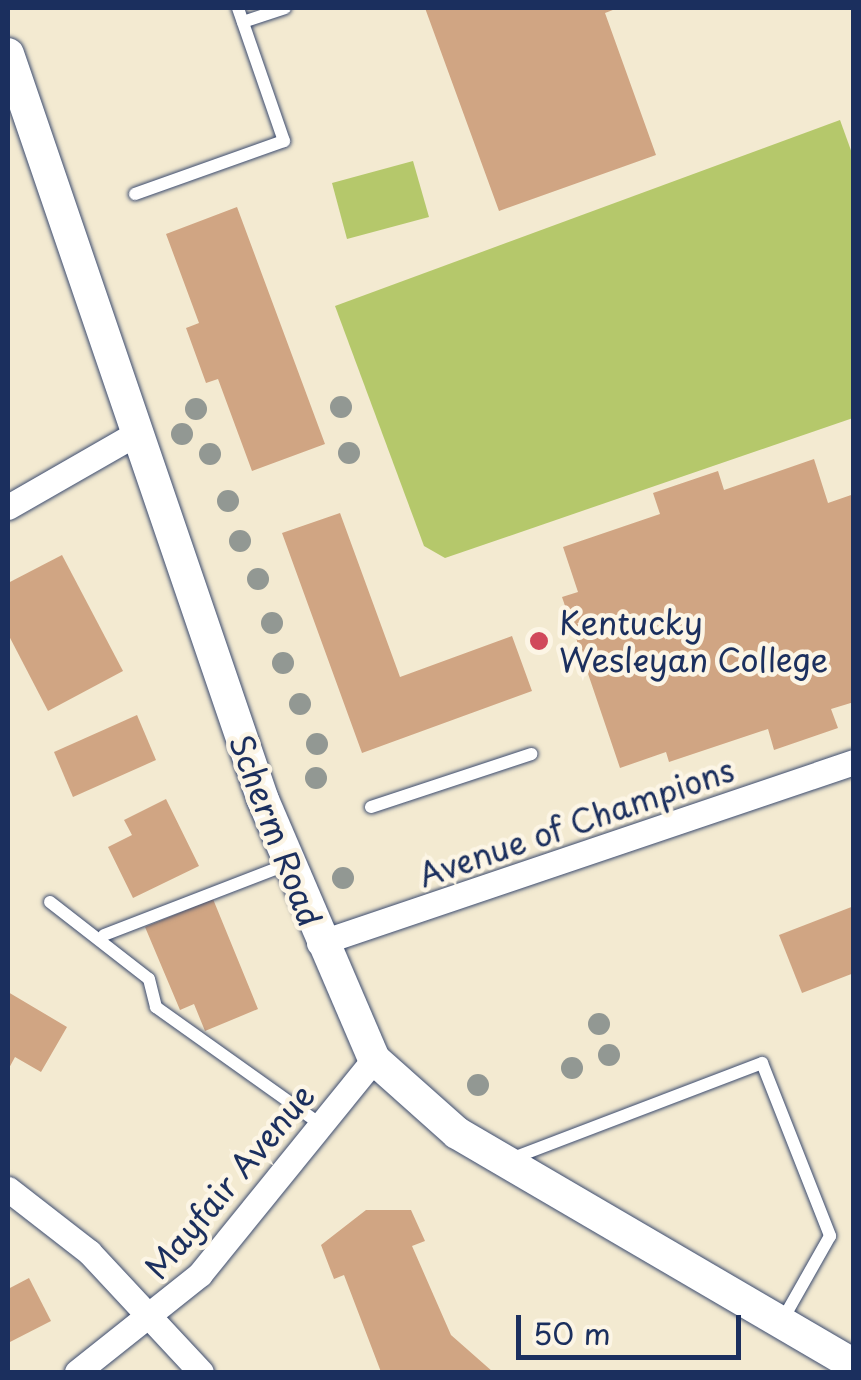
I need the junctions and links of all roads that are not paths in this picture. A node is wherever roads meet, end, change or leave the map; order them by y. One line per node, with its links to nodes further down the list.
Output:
1 (238, 8): 3 (lane)
2 (285, 8): 3 (lane)
3 (243, 22): 5 (lane)
4 (8, 54): 6 (street, Scherm Road)
5 (135, 194)
6 (132, 436): 7 (street); 11 (street, Scherm Road)
7 (8, 507)
8 (531, 754): 10 (lane)
9 (854, 762): 14 (street, Avenue of Champions)
10 (371, 807)
11 (288, 864): 13 (lane); 14 (street, Scherm Road)
12 (50, 902): 13 (lane)
13 (104, 935): 16 (lane)
14 (318, 943): 15 (street, Scherm Road)
15 (374, 1058): 16 (street, Mayfair Avenue); 17 (street, Scherm Road)
16 (320, 1124): 19 (street, Mayfair Avenue)
17 (502, 1162): 20 (street, Scherm Road); 20 (lane)
18 (8, 1189): 19 (street)
19 (154, 1318): 22 (street, Mayfair Avenue); 23 (street)
20 (781, 1323): 21 (street, Scherm Road)
21 (854, 1364)
22 (77, 1372)
23 (201, 1372)

